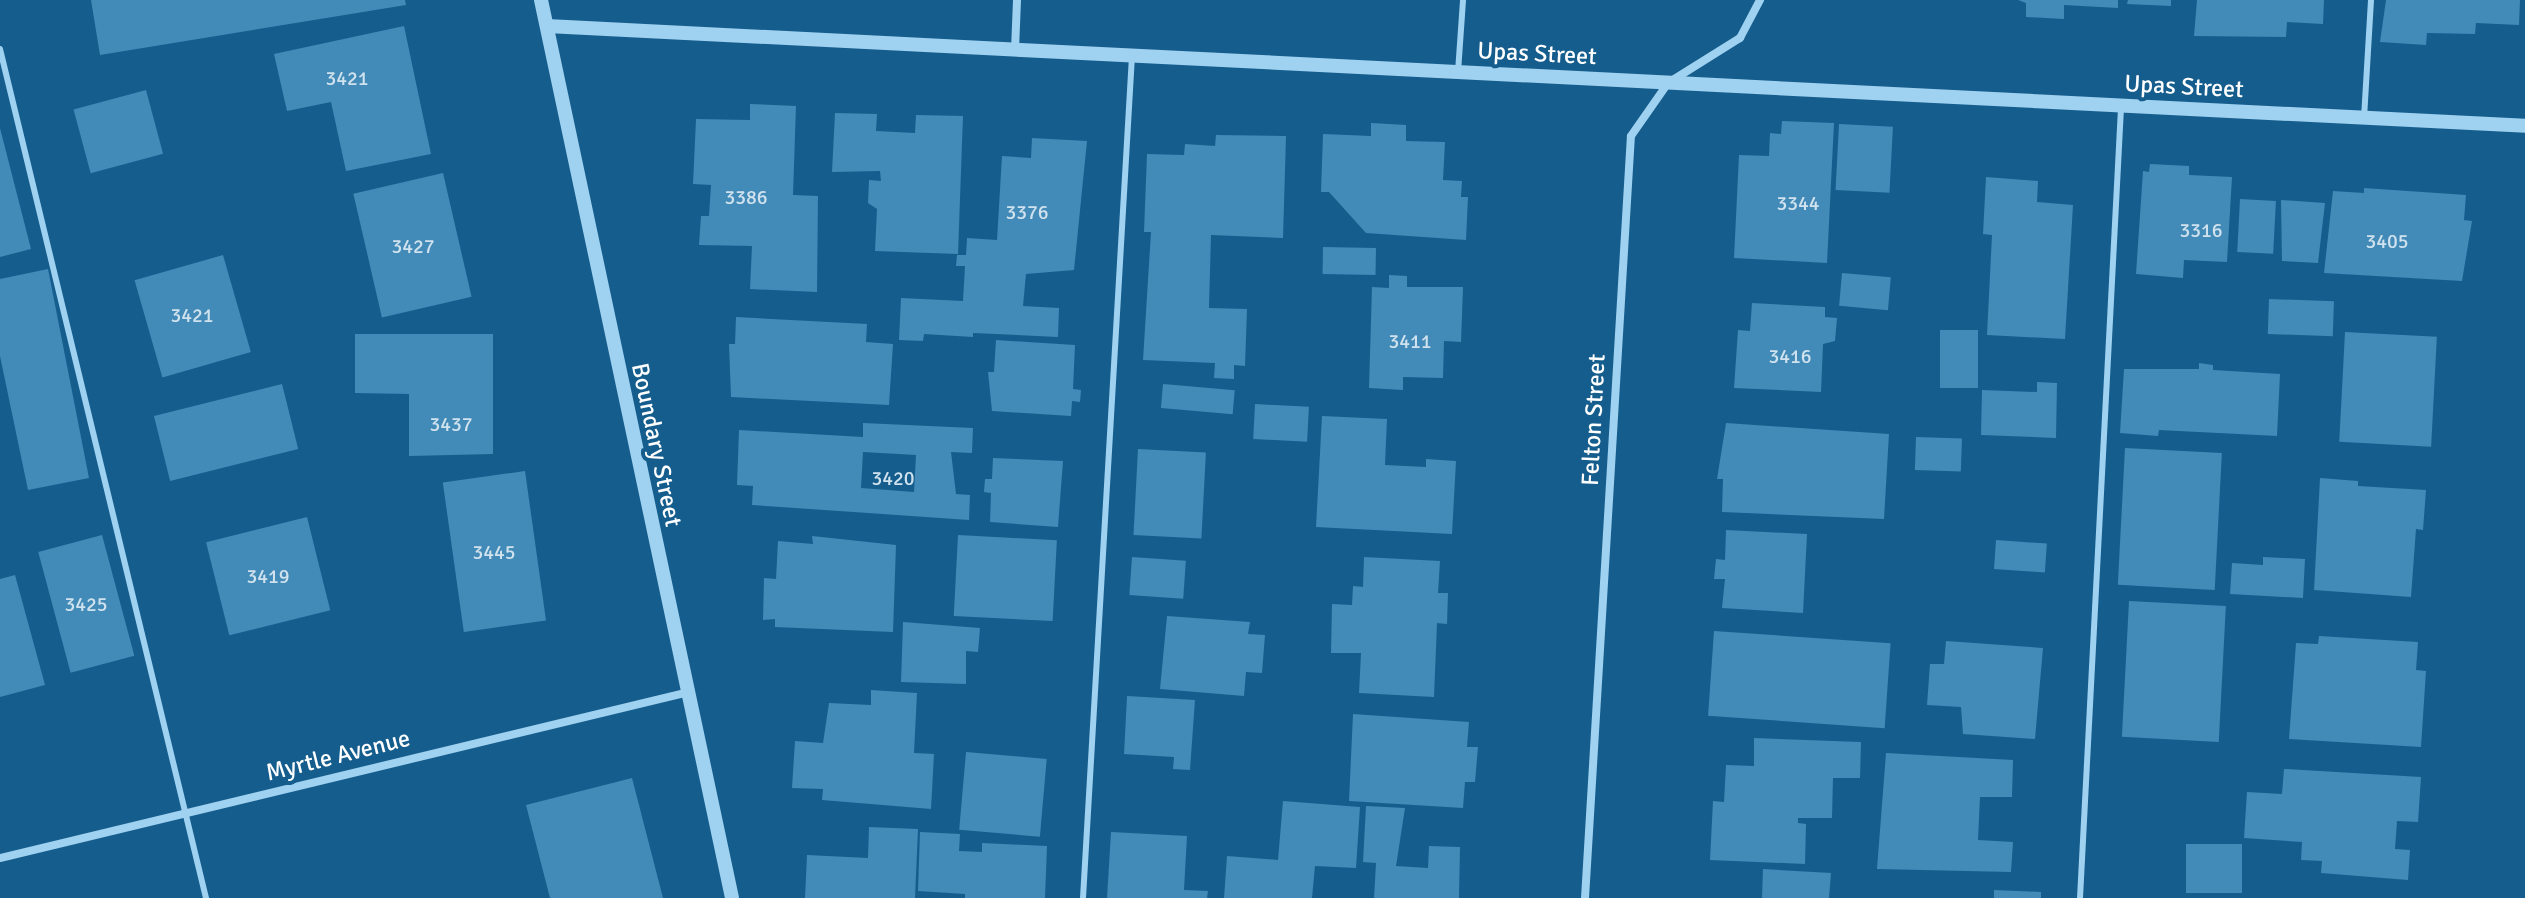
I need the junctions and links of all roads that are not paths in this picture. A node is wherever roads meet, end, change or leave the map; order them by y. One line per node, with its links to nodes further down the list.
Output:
1 (541, 0): 6 (street, Boundary Street)
2 (1017, 0): 8 (street)
3 (1463, 0): 10 (lane)
4 (1760, 0): 11 (street, Felton Street)
5 (2371, 0): 13 (lane)
6 (547, 26): 8 (street, Upas Street); 15 (street, Boundary Street)
7 (0, 49): 16 (lane)
8 (1015, 50): 9 (street, Upas Street)
9 (1132, 56): 10 (street, Upas Street); 20 (lane)
10 (1458, 72): 11 (street, Upas Street)
11 (1668, 83): 12 (street, Upas Street); 21 (street, Felton Street)
12 (2121, 105): 13 (street, Upas Street); 22 (lane)
13 (2364, 118): 14 (street, Upas Street)
14 (2525, 126)
15 (685, 693): 16 (street, Myrtle Avenue); 19 (street, Boundary Street)
16 (186, 813): 17 (street, Myrtle Avenue); 18 (lane)
17 (0, 858)
18 (206, 898)
19 (732, 898)
20 (1083, 898)
21 (1585, 898)
22 (2080, 898)

